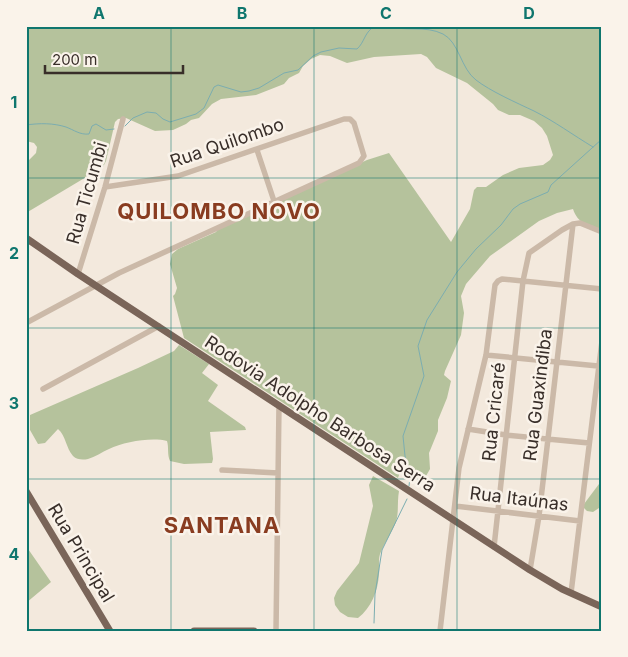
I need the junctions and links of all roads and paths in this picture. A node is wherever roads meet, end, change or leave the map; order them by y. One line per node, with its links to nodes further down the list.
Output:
1 (123, 119): 3 (street, Rua Ticumbi)
2 (257, 150): 3 (street, Rua Quilombo); 4 (street); 4 (street, Rua Quilombo)
3 (105, 187): 8 (street, Rua Ticumbi)
4 (274, 201): 10 (street)
5 (573, 224): 6 (street); 9 (street, Rua Cricaré); 11 (street, Rua Guaxindiba)
6 (602, 232)
7 (26, 238): 8 (main road, Rodovia Adolpho Barbosa Serra)
8 (78, 274): 10 (main road, Rodovia Adolpho Barbosa Serra)
9 (523, 282): 11 (street); 16 (street); 17 (street, Rua Cricaré)
10 (96, 285): 13 (street); 14 (main road, Rodovia Adolpho Barbosa Serra)
11 (566, 286): 12 (street); 18 (street, Rua Guaxindiba)
12 (602, 290)
13 (26, 323)
14 (159, 326): 20 (street); 21 (main road, Rodovia Adolpho Barbosa Serra)
15 (602, 341): 19 (street)
16 (486, 355): 17 (street); 22 (street)
17 (515, 358): 18 (street); 23 (street, Rua Cricaré)
18 (557, 362): 19 (street); 24 (street, Rua Guaxindiba)
19 (600, 364): 25 (street)
20 (43, 389)
21 (279, 405): 27 (street); 32 (main road, Rodovia Adolpho Barbosa Serra)
22 (468, 429): 23 (street); 29 (street)
23 (506, 435): 24 (street); 30 (street, Rua Cricaré)
24 (548, 439): 25 (street); 31 (street, Rua Guaxindiba)
25 (589, 443): 33 (street)
26 (222, 470): 27 (street)
27 (278, 473): 41 (street)
28 (26, 491): 38 (main road, Rua Principal)
29 (455, 506): 30 (street, Rua Itaúnas); 32 (street)
30 (498, 511): 31 (street, Rua Itaúnas); 34 (street, Rua Cricaré)
31 (539, 516): 33 (street, Rua Itaúnas); 35 (street, Rua Guaxindiba)
32 (454, 520): 34 (main road, Rodovia Adolpho Barbosa Serra); 42 (street)
33 (580, 521): 36 (street)
34 (494, 547): 35 (main road, Rodovia Adolpho Barbosa Serra)
35 (530, 570): 36 (main road, Rodovia Adolpho Barbosa Serra)
36 (571, 593): 37 (main road, Rodovia Adolpho Barbosa Serra)
37 (602, 607)
38 (110, 631)
39 (194, 631): 40 (main road)
40 (254, 631)
41 (276, 631)
42 (440, 631)

